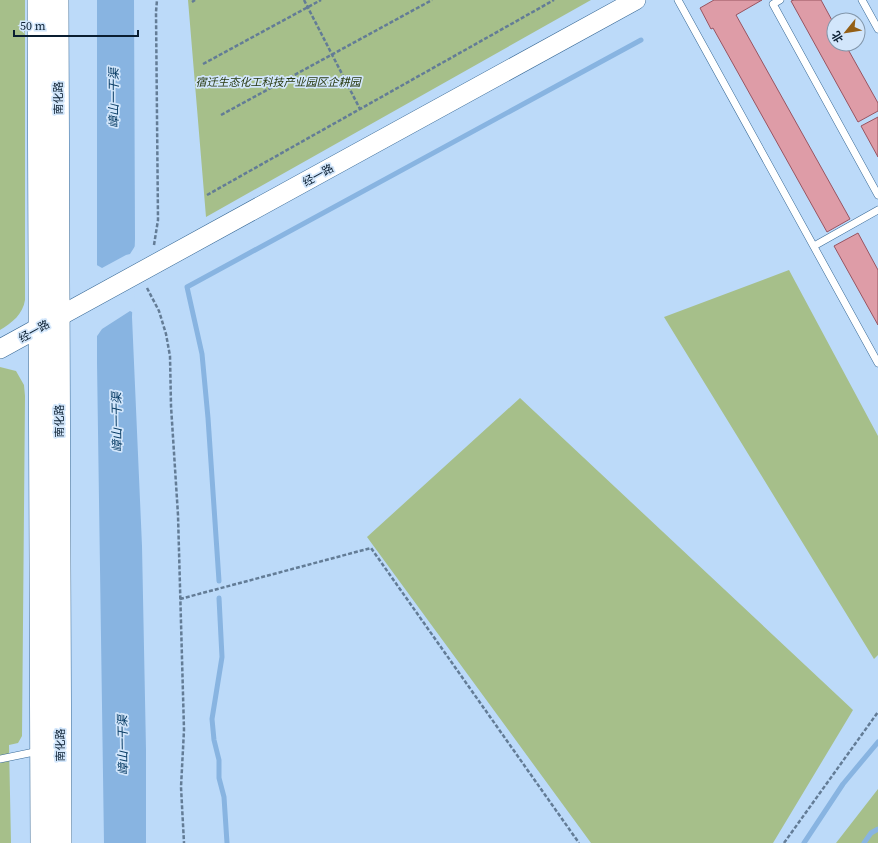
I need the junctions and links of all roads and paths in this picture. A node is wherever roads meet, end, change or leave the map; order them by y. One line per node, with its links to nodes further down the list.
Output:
1 (38, 0): 24 (main road, 南化路)
2 (58, 0): 23 (main road, 南化路)
3 (157, 0): 22 (path)
4 (304, 0): 12 (path)
5 (321, 0): 12 (path)
6 (432, 0): 14 (path)
7 (554, 0): 16 (path)
8 (636, 0): 22 (street, 经一路)
9 (678, 0): 21 (lane)
10 (780, 0): 19 (lane)
11 (862, 0): 13 (lane)
12 (308, 7): 14 (path); 15 (path)
13 (878, 29)
14 (332, 55): 16 (path); 17 (path)
15 (203, 64)
16 (360, 109): 18 (path)
17 (222, 115)
18 (207, 195)
19 (878, 195)
20 (878, 210): 21 (lane)
21 (814, 246): 26 (lane)
22 (144, 270): 23 (street, 经一路); 27 (path)
23 (58, 317): 24 (street, 经一路); 32 (main road, 南化路)
24 (39, 328): 25 (street, 经一路); 29 (main road, 南化路)
25 (0, 349)
26 (878, 363)
27 (180, 599): 33 (path); 34 (path)
28 (878, 712): 35 (path)
29 (41, 751): 30 (lane); 31 (main road, 南化路)
30 (0, 759)
31 (42, 843)
32 (60, 843)
33 (184, 843)
34 (579, 843)
35 (784, 843)

